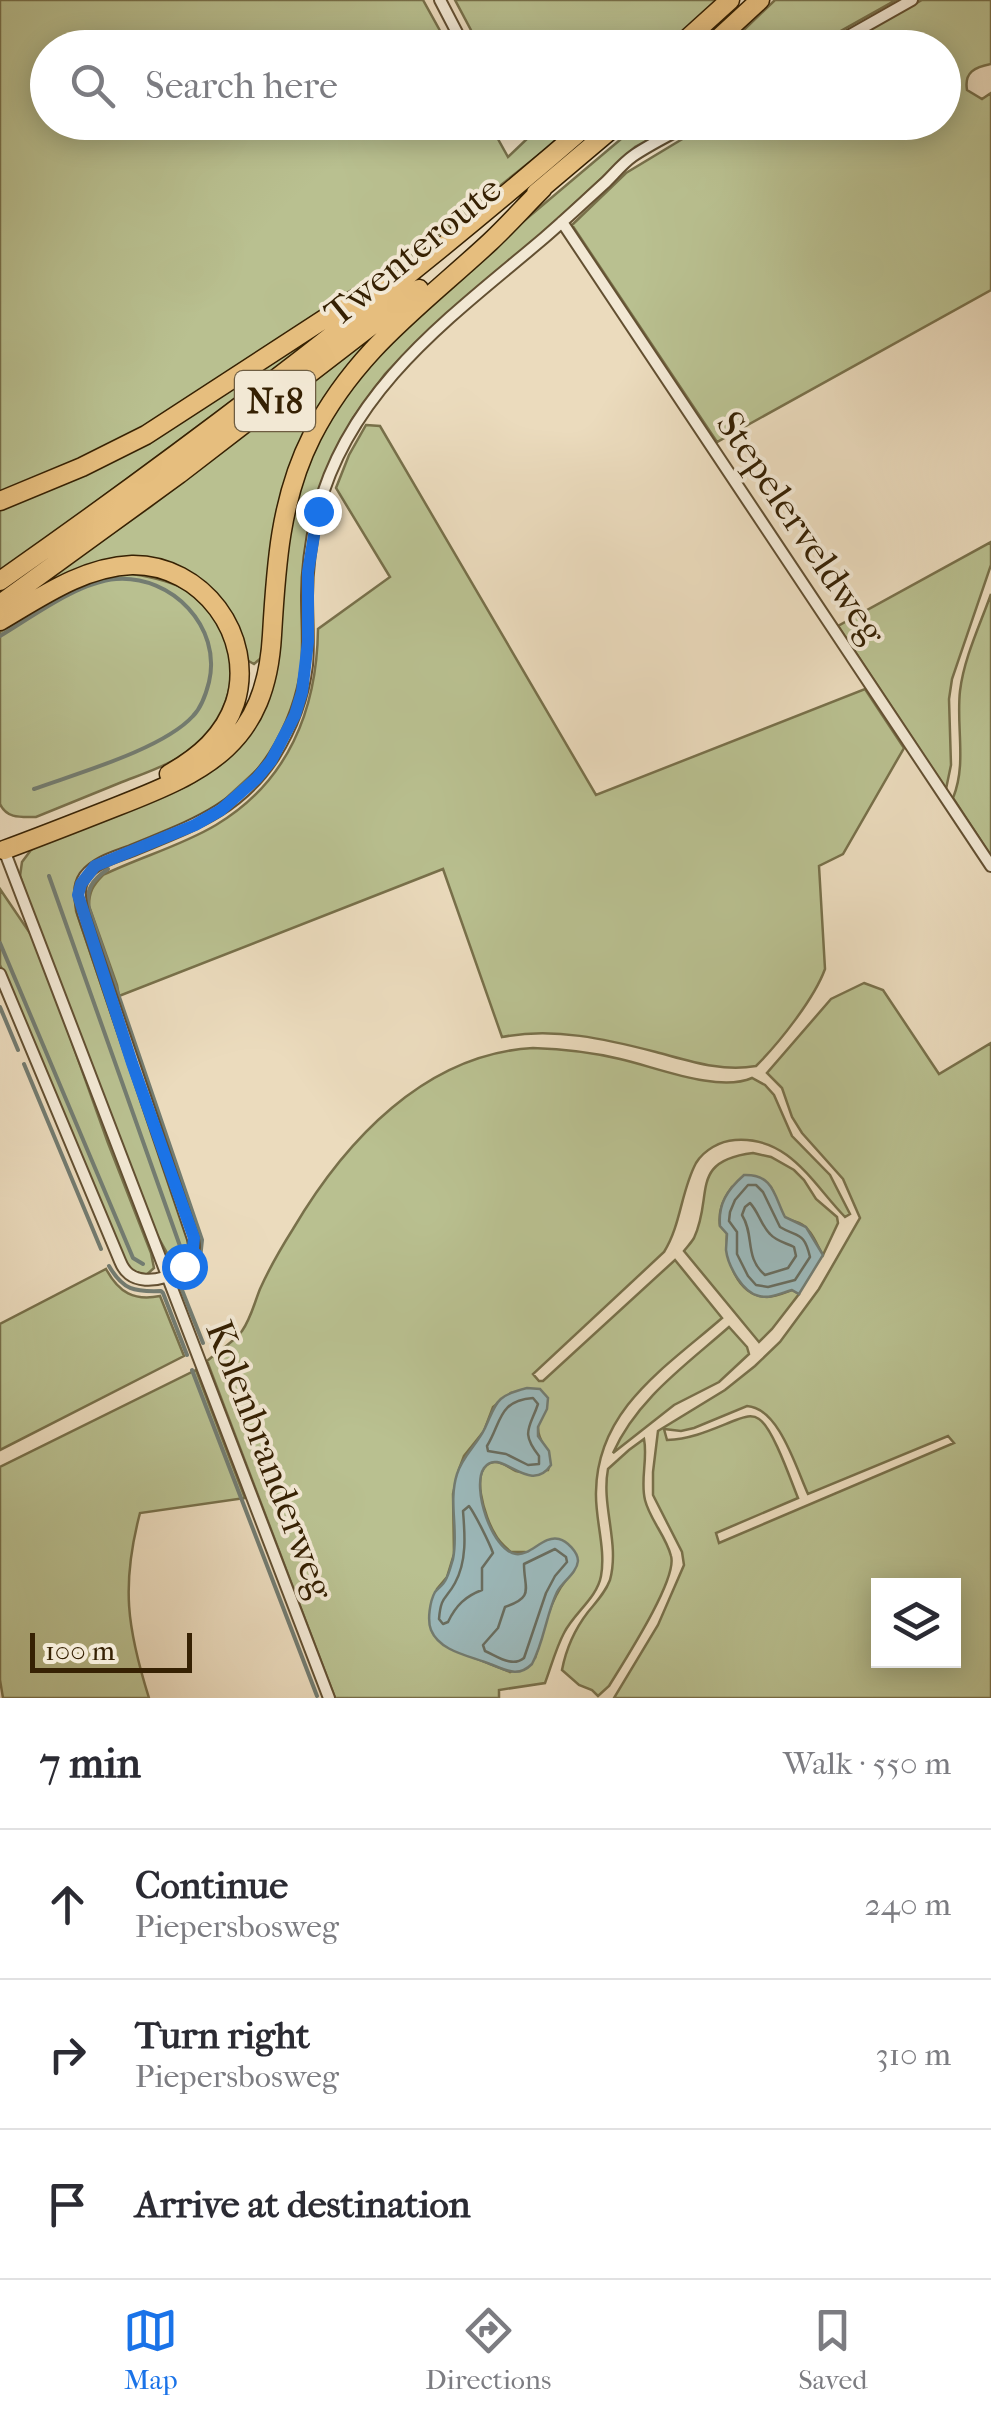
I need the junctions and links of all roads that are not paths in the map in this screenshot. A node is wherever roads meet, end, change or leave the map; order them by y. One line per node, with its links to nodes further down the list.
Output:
1 (440, 0): 5 (street)
2 (730, 0): 6 (highway)
3 (760, 0): 7 (highway)
4 (912, 0): 8 (street)
5 (456, 30)
6 (698, 30)
7 (728, 30)
8 (859, 30)
9 (570, 140): 14 (highway, Twenteroute / N18)
10 (599, 140): 12 (highway, Twenteroute / N18)
11 (661, 140): 13 (street)
12 (543, 188): 17 (highway, Twenteroute / N18); 19 (highway, N18)
13 (562, 222): 20 (street, Stepelerveldweg); 22 (street)
14 (462, 230): 15 (highway, N18); 16 (highway, Twenteroute / N18)
15 (0, 501)
16 (0, 581)
17 (0, 604)
18 (0, 622): 19 (highway)
19 (2, 845): 22 (street, Kolenbranderweg)
20 (991, 866)
21 (0, 974): 22 (street)
22 (168, 1276): 23 (street, Kolenbranderweg)
23 (329, 1698)

